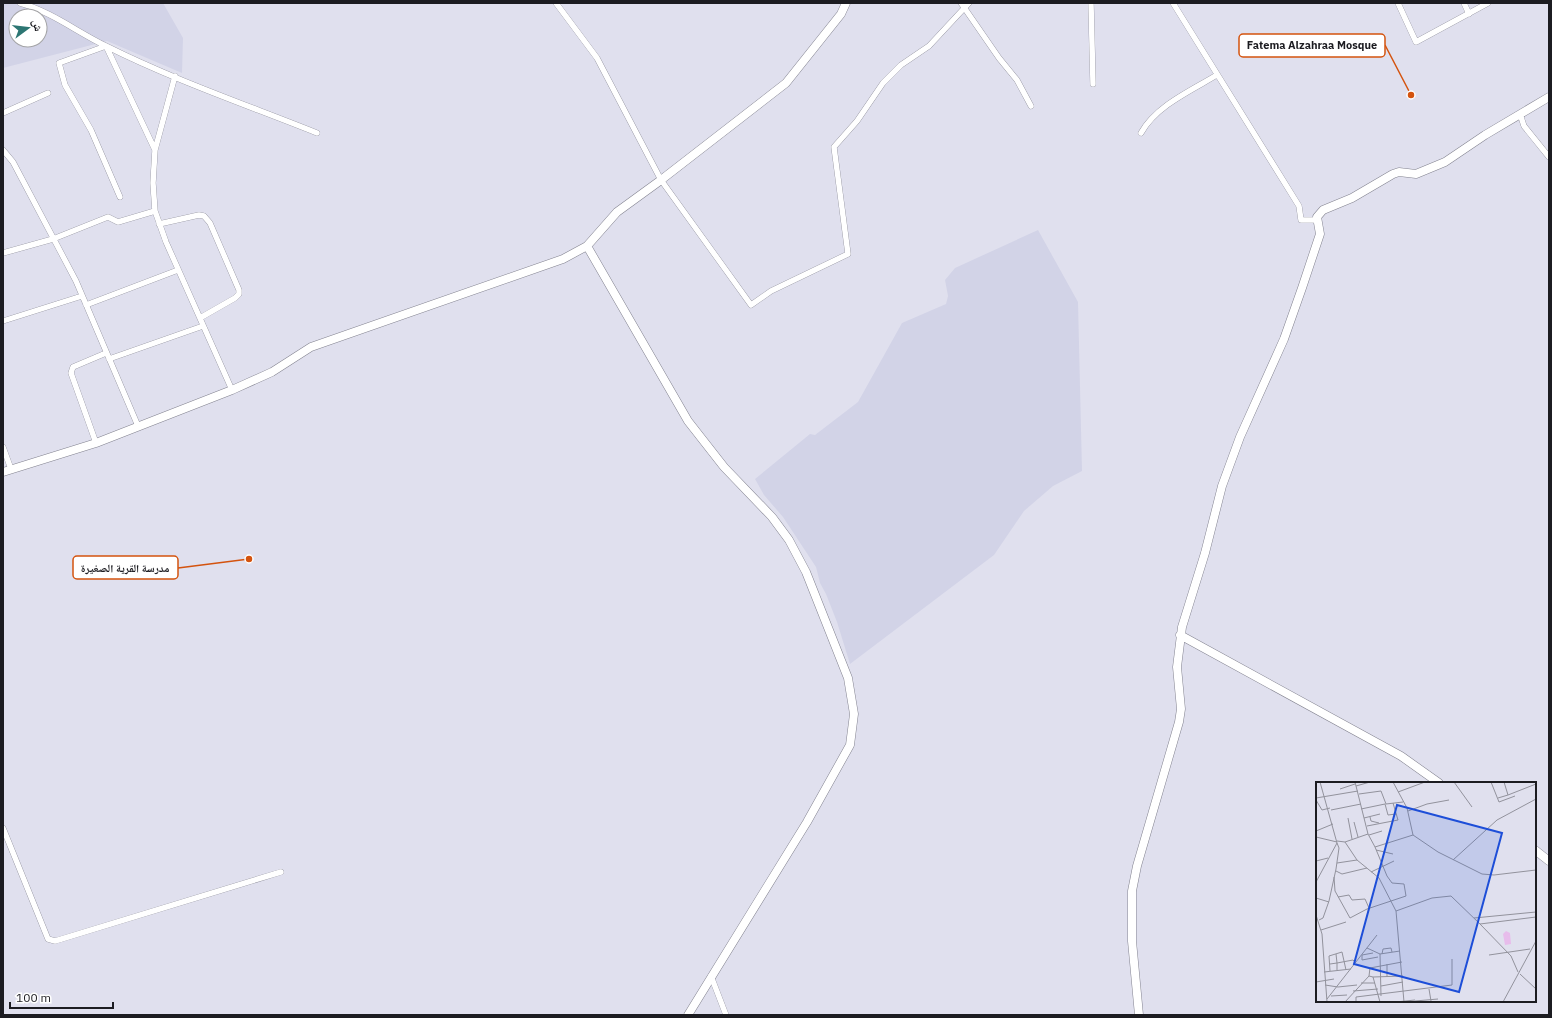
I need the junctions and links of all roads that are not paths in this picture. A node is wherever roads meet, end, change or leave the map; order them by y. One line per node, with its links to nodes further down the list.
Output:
1 (556, 3): 25 (street)
2 (846, 3): 25 (street)
3 (1091, 3): 14 (street)
4 (1173, 3): 12 (street)
5 (1398, 3): 10 (street)
6 (1464, 3): 10 (street)
7 (1488, 3): 10 (street)
8 (24, 4): 11 (street)
9 (964, 4): 17 (street); 25 (street)
10 (1469, 14)
11 (106, 46): 13 (street); 23 (street); 26 (street)
12 (1217, 75): 21 (street); 28 (street)
13 (175, 76): 20 (street); 23 (street)
14 (1093, 84)
15 (48, 93): 18 (street)
16 (1549, 97): 19 (street)
17 (1031, 106)
18 (3, 113)
19 (1520, 114): 24 (street); 28 (street)
20 (316, 133)
21 (1141, 133)
22 (3, 150): 30 (street)
23 (155, 150): 27 (street)
24 (1549, 157)
25 (661, 180): 31 (street)
26 (120, 197)
27 (155, 211): 29 (street); 30 (street)
28 (1317, 220): 45 (street)
29 (160, 224): 33 (street); 36 (street)
30 (53, 239): 32 (street); 34 (street)
31 (587, 246): 40 (street); 51 (street)
32 (3, 253)
33 (178, 270): 35 (street); 36 (street)
34 (82, 296): 35 (street); 37 (street)
35 (86, 305): 39 (street)
36 (200, 318): 38 (street)
37 (3, 320)
38 (203, 326): 39 (street); 40 (street)
39 (108, 356): 41 (street); 42 (street)
40 (232, 390): 41 (street)
41 (138, 426): 42 (street)
42 (96, 443): 44 (street)
43 (3, 447): 44 (street)
44 (7, 471)
45 (1180, 635): 46 (street); 54 (street)
46 (1438, 782)
47 (3, 828): 50 (street)
48 (1536, 851): 49 (street)
49 (1549, 861)
50 (282, 872)
51 (711, 975): 52 (street); 53 (street)
52 (688, 1015)
53 (726, 1015)
54 (1139, 1015)

